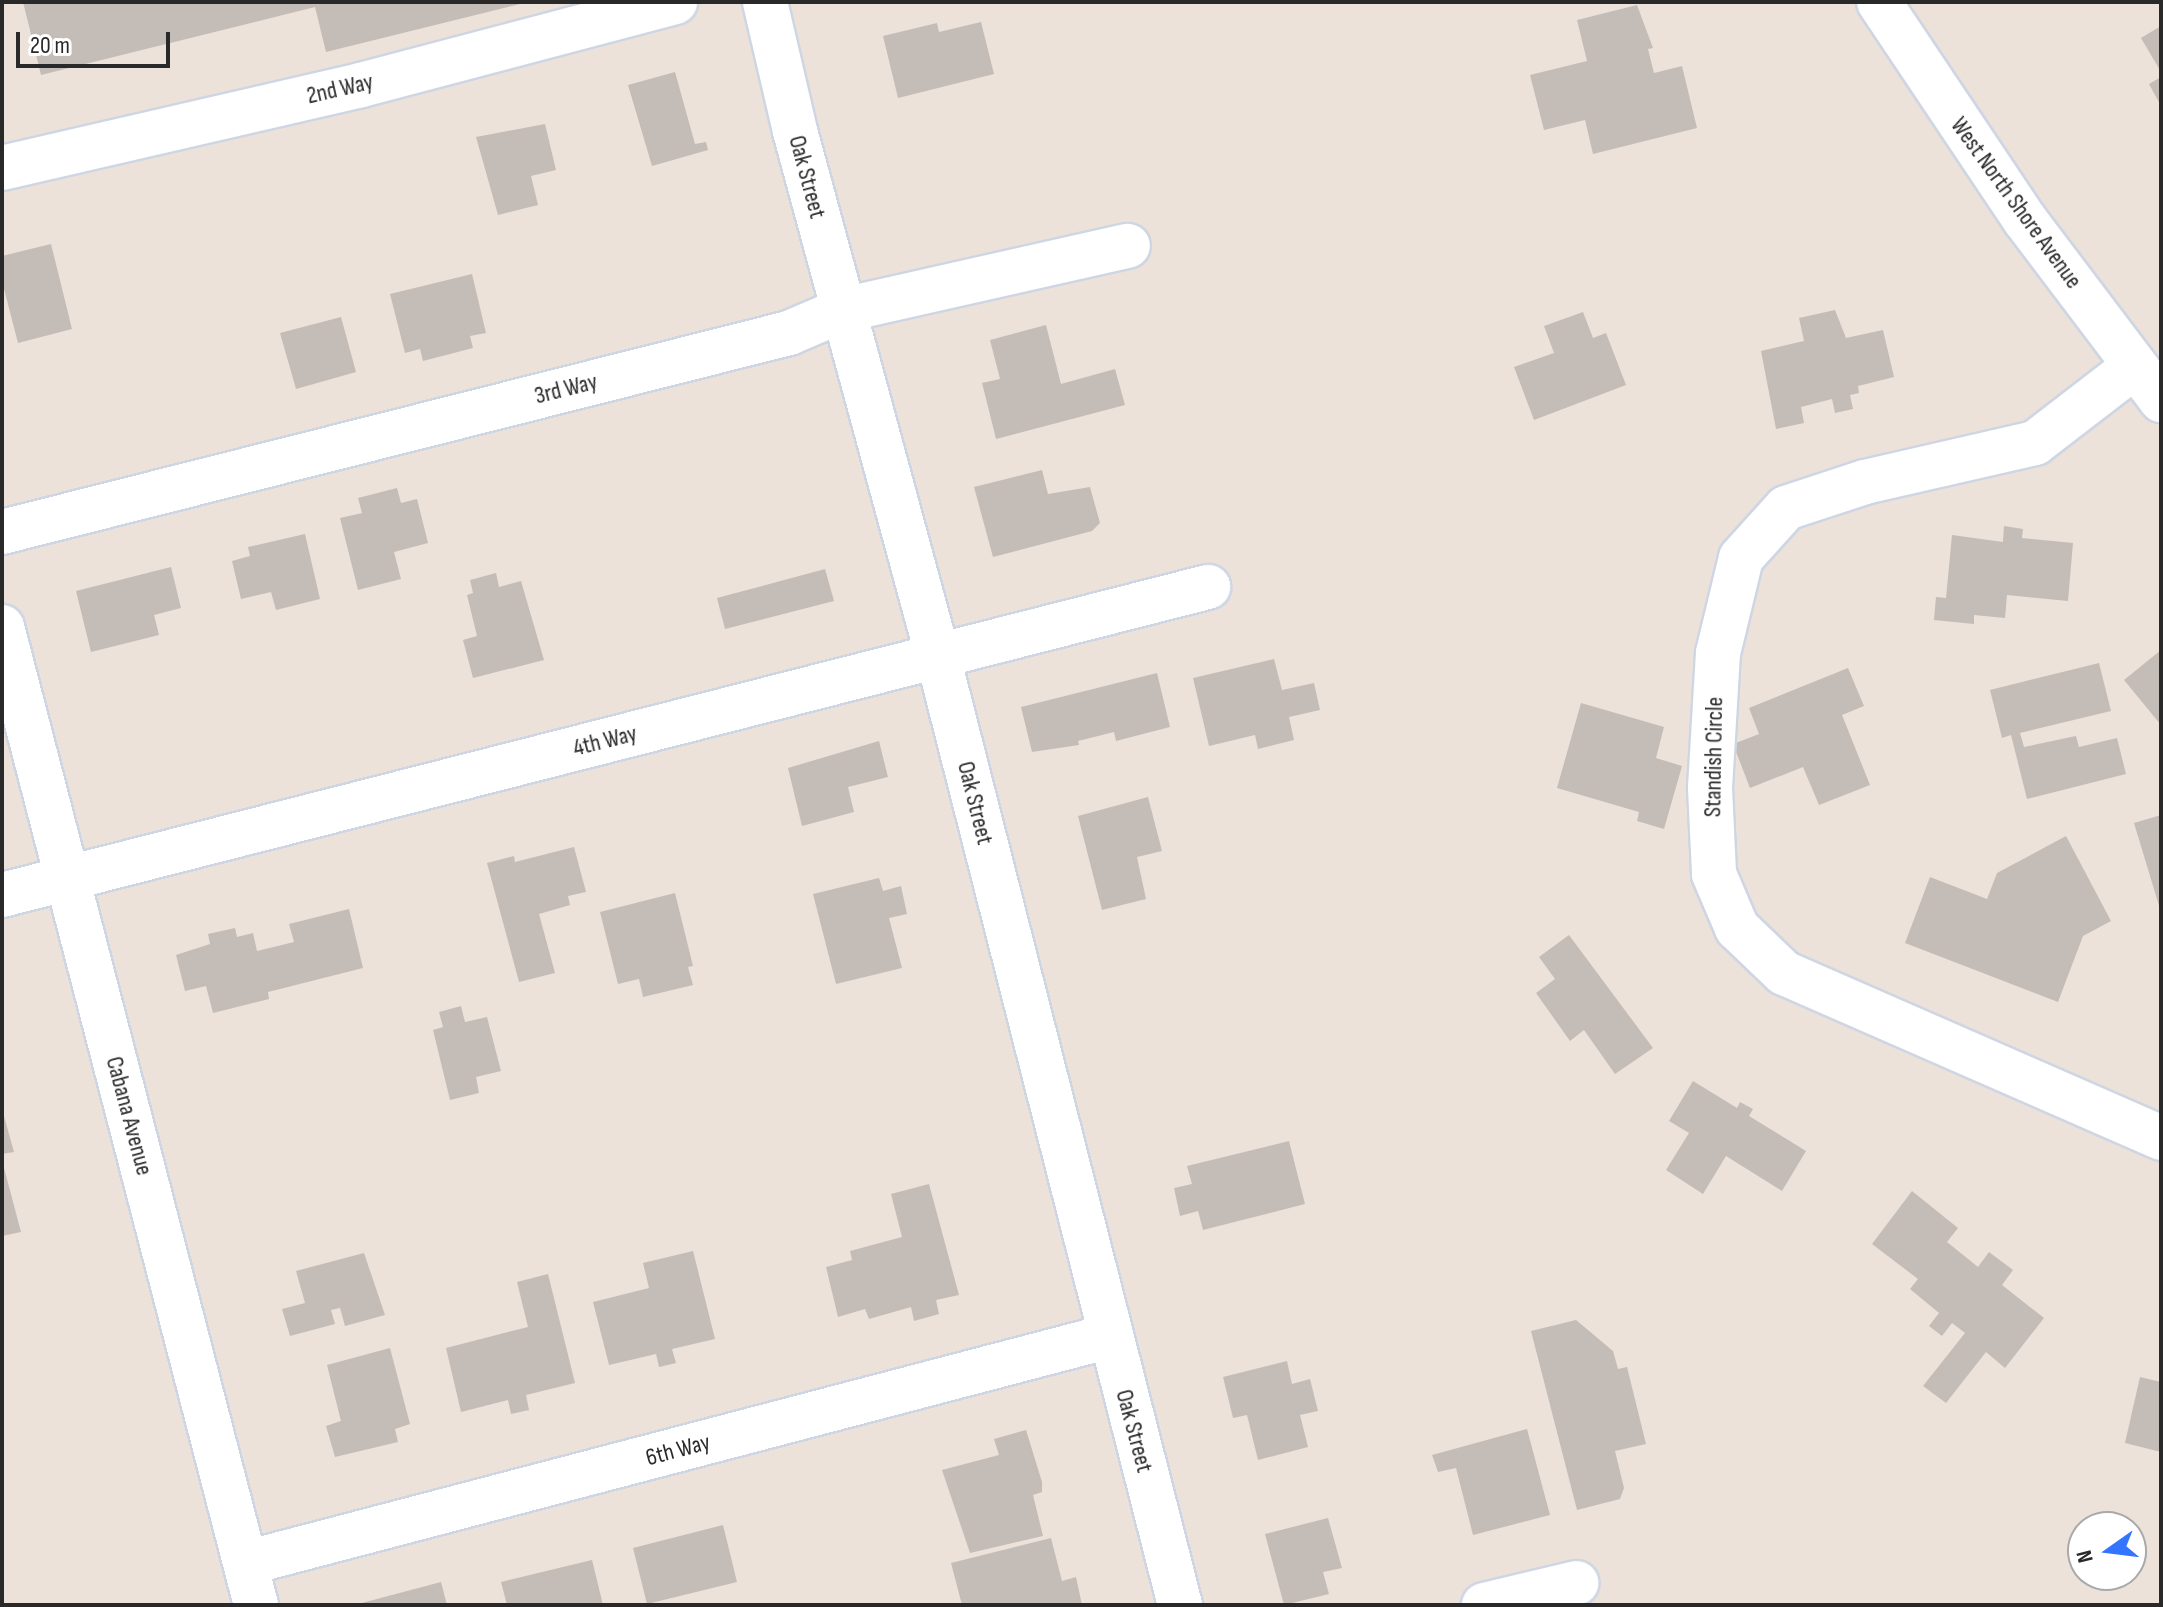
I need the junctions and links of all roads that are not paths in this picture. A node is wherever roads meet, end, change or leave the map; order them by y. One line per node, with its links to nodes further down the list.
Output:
1 (675, 2): 4 (street, 2nd Way)
2 (765, 2): 6 (street, Oak Street)
3 (1879, 2): 7 (street, West North Shore Avenue)
4 (2, 168)
5 (1128, 246): 6 (street, 3rd Way)
6 (843, 310): 9 (street, 3rd Way); 12 (street, Oak Street)
7 (2135, 366): 8 (street, West North Shore Avenue); 15 (street, Standish Circle)
8 (2161, 400)
9 (2, 532)
10 (1208, 587): 12 (street, 4th Way)
11 (2, 627): 13 (street, Cabana Avenue)
12 (938, 657): 13 (street, 4th Way); 16 (street, Oak Street)
13 (67, 876): 14 (street, 4th Way); 17 (street, Cabana Avenue)
14 (2, 895)
15 (2161, 1138)
16 (1110, 1336): 17 (street, 6th Way); 20 (street, Oak Street)
17 (246, 1563): 19 (street, Cabana Avenue)
18 (1576, 1583): 21 (street)
19 (256, 1605)
20 (1180, 1605)
21 (1484, 1605)

